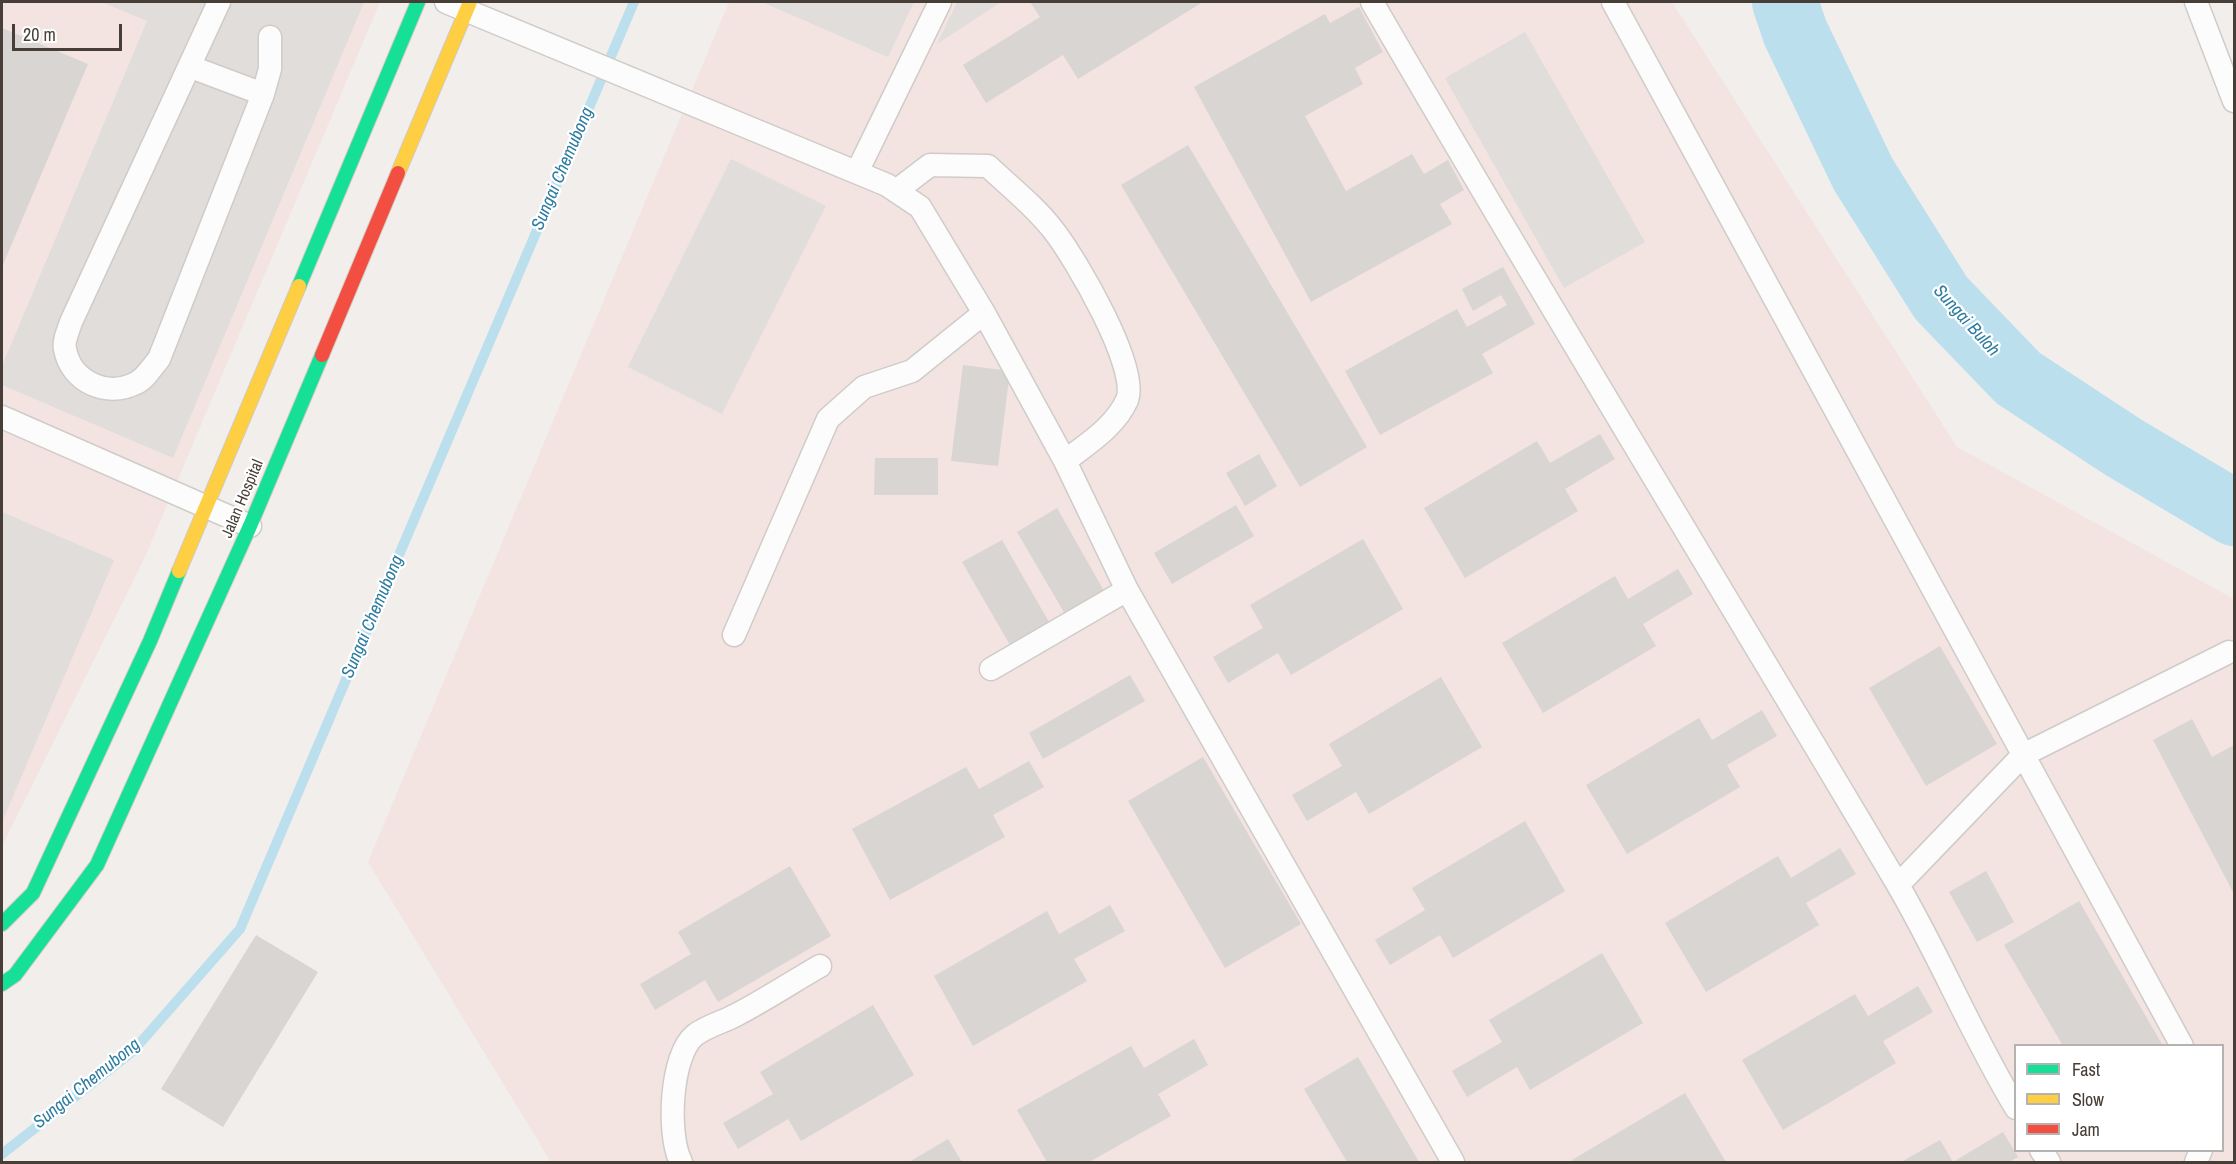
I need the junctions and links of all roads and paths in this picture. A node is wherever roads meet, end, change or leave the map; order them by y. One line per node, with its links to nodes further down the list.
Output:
1 (219, 2): 9 (lane)
2 (418, 2): 17 (main road, Jalan Hospital)
3 (940, 2): 12 (lane)
4 (1372, 2): 24 (lane)
5 (1613, 2): 23 (lane)
6 (2196, 2): 11 (lane)
7 (460, 4): 12 (lane); 18 (main road, Jalan Hospital)
8 (270, 37): 10 (lane)
9 (191, 67): 10 (lane); 10 (lane)
10 (263, 94)
11 (2235, 101)
12 (857, 172): 13 (lane)
13 (896, 191): 14 (lane); 16 (lane)
14 (984, 313): 16 (lane); 20 (lane)
15 (2, 417): 17 (lane)
16 (1065, 461): 19 (lane)
17 (206, 507): 18 (lane); 25 (main road, Jalan Hospital)
18 (250, 526): 27 (main road, Jalan Hospital)
19 (1127, 590): 22 (lane); 31 (lane)
20 (734, 635)
21 (2229, 652): 23 (lane)
22 (991, 669)
23 (2023, 755): 24 (lane); 28 (lane)
24 (1898, 885): 29 (lane)
25 (2, 924)
26 (820, 966): 30 (lane)
27 (2, 984)
28 (2181, 1044)
29 (2014, 1104)
30 (681, 1162)
31 (1453, 1162)

